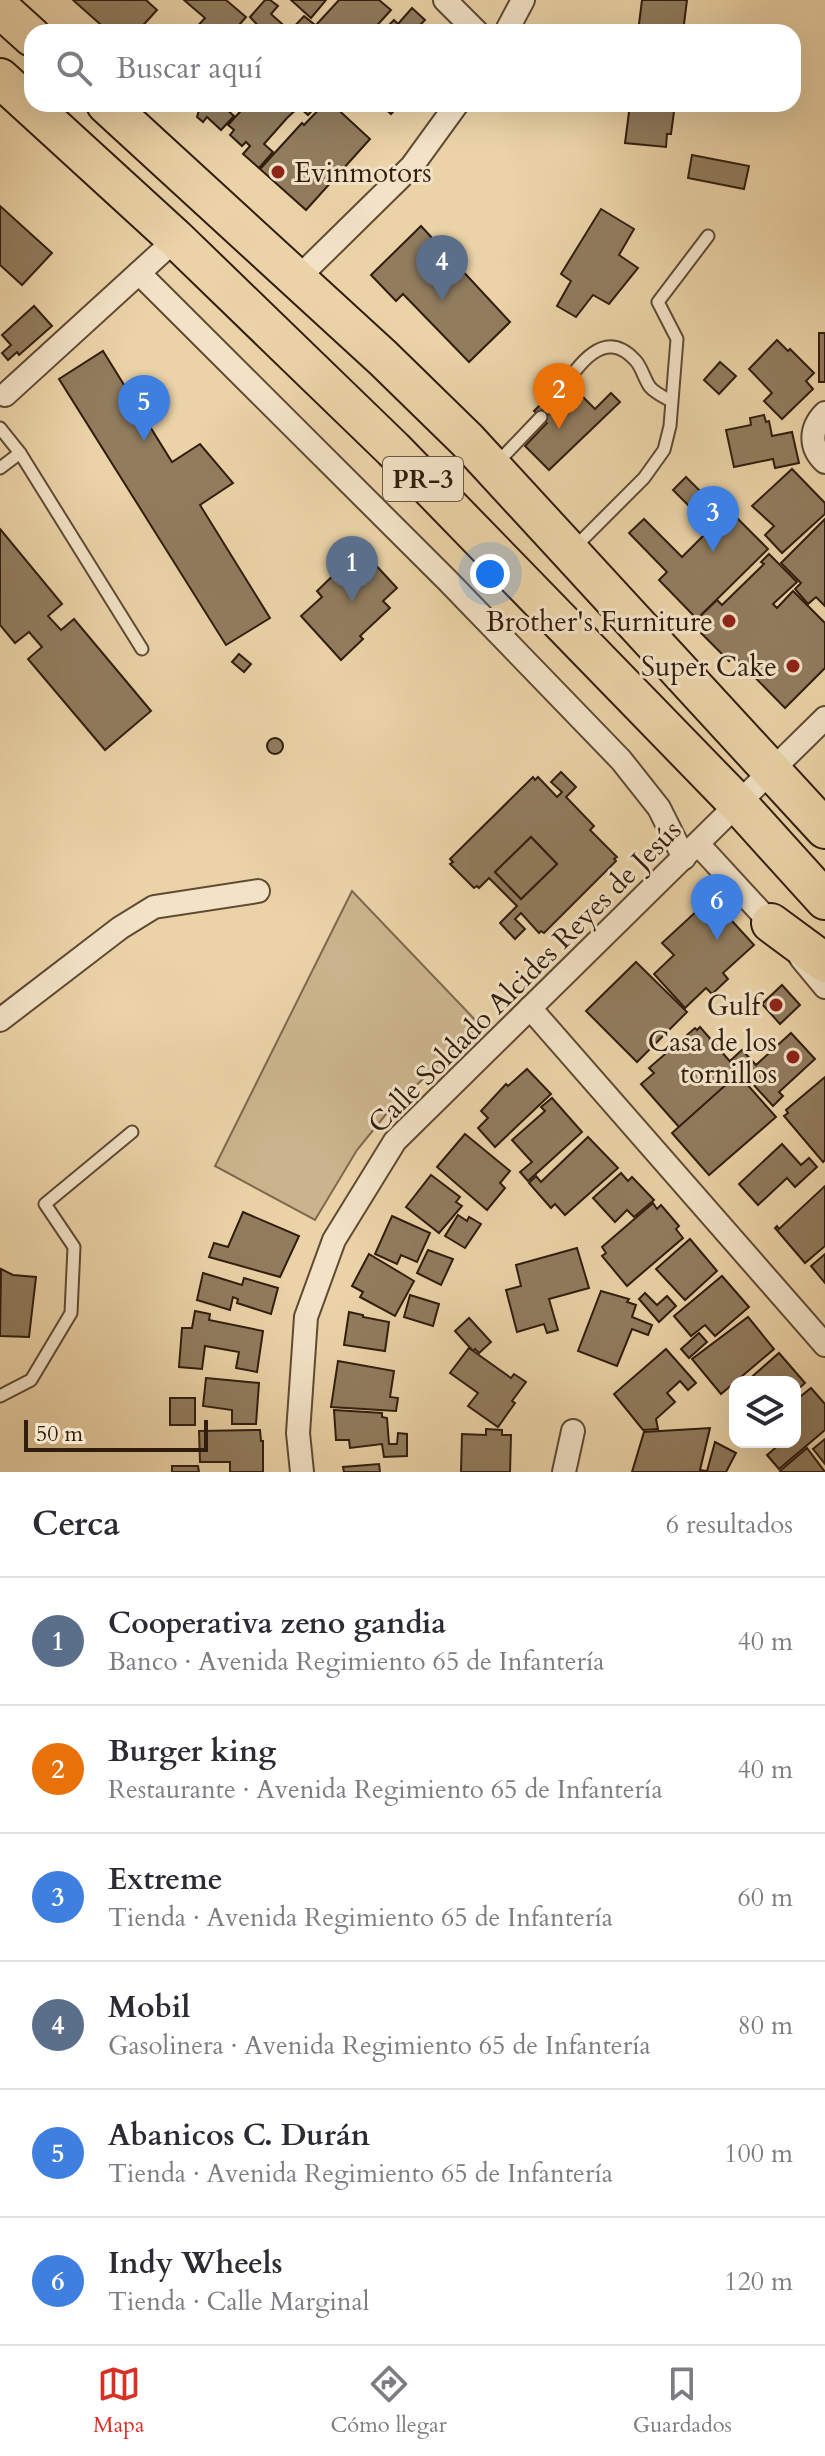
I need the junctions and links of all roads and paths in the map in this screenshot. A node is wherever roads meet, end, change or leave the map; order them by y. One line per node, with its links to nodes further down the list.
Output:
1 (445, 0): 3 (street)
2 (523, 0): 4 (street)
3 (469, 24)
4 (510, 24)
5 (0, 78): 6 (highway, PR-3)
6 (24, 100)
7 (37, 112): 11 (highway, PR-3)
8 (115, 112): 13 (highway, PR-3)
9 (451, 112): 13 (street)
10 (708, 236): 15 (lane)
11 (176, 239): 12 (street); 26 (highway, PR-3)
12 (139, 273): 14 (street); 28 (street)
13 (297, 279): 21 (highway, PR-3)
14 (5, 395)
15 (671, 401): 21 (lane); 22 (lane)
16 (825, 413): 19 (street)
17 (0, 428): 18 (lane)
18 (20, 453): 20 (lane); 23 (lane)
19 (825, 462)
20 (0, 468)
21 (492, 468): 22 (highway, PR-3)
22 (570, 552): 25 (highway, PR-3)
23 (142, 649)
24 (825, 718): 25 (street, Calle Soldado Alcides Reyes de Jesús)
25 (772, 771): 26 (street, Calle Soldado Alcides Reyes de Jesús); 27 (highway, PR-3)
26 (739, 805): 28 (street, Calle Soldado Alcides Reyes de Jesús); 30 (highway, PR-3)
27 (825, 829)
28 (691, 851): 31 (street); 34 (street, Calle Soldado Alcides Reyes de Jesús)
29 (258, 891): 35 (street)
30 (825, 900)
31 (771, 923): 32 (highway); 33 (street)
32 (825, 963)
33 (825, 987)
34 (530, 1008): 37 (street); 40 (street, Calle Soldado Alcides Reyes de Jesús)
35 (0, 1020)
36 (132, 1132): 38 (lane)
37 (825, 1345)
38 (0, 1396)
39 (573, 1431): 41 (street)
40 (302, 1472)
41 (564, 1472)

